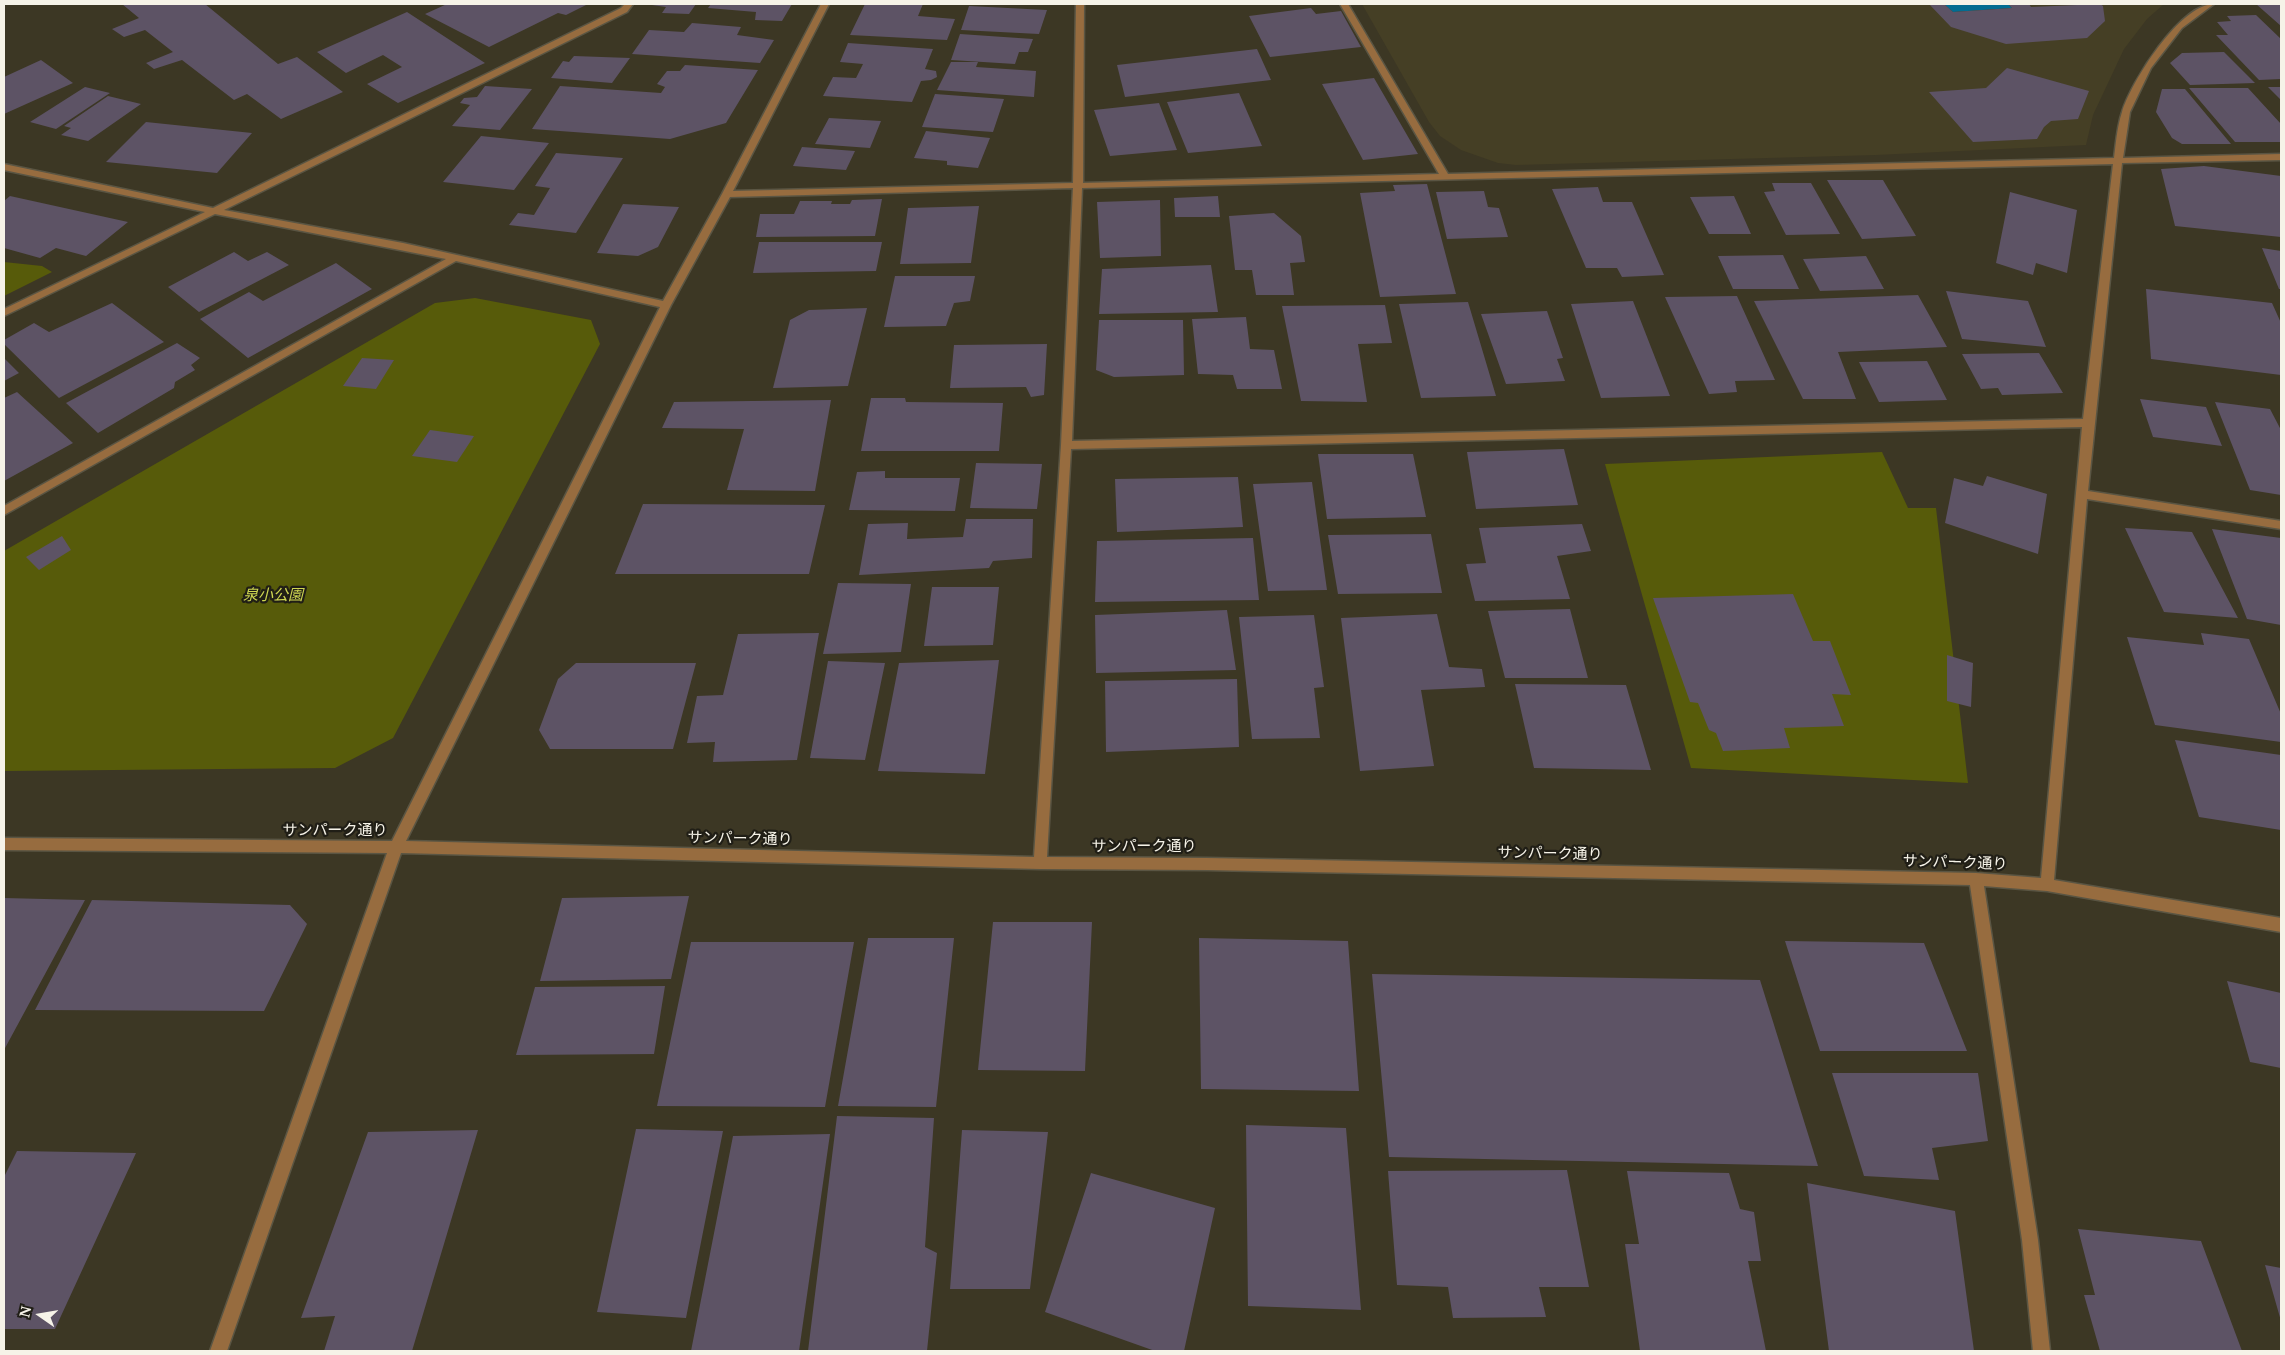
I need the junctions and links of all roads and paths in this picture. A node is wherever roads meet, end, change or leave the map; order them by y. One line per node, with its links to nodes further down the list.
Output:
1 (629, 4): 12 (street)
2 (825, 4): 11 (street)
3 (1080, 4): 10 (street)
4 (1344, 4): 9 (street)
5 (2210, 4): 7 (street)
6 (2281, 157): 7 (street)
7 (2118, 160): 9 (street); 16 (street)
8 (4, 167): 12 (street)
9 (1445, 176): 10 (street)
10 (1078, 185): 11 (street); 17 (street)
11 (727, 194): 14 (street)
12 (211, 210): 13 (street); 15 (street)
13 (453, 259): 14 (street); 19 (street)
14 (666, 305): 22 (street)
15 (4, 313)
16 (2088, 423): 17 (street); 18 (street)
17 (1066, 445): 23 (street)
18 (2082, 494): 20 (street); 25 (street)
19 (4, 511)
20 (2281, 525)
21 (4, 844): 22 (street, サンパーク通り)
22 (396, 847): 23 (street, サンパーク通り); 27 (street)
23 (1040, 863): 24 (street, サンパーク通り)
24 (1976, 879): 25 (street, サンパーク通り); 28 (street)
25 (2047, 885): 26 (street, サンパーク通り)
26 (2281, 925)
27 (218, 1351)
28 (2042, 1351)

